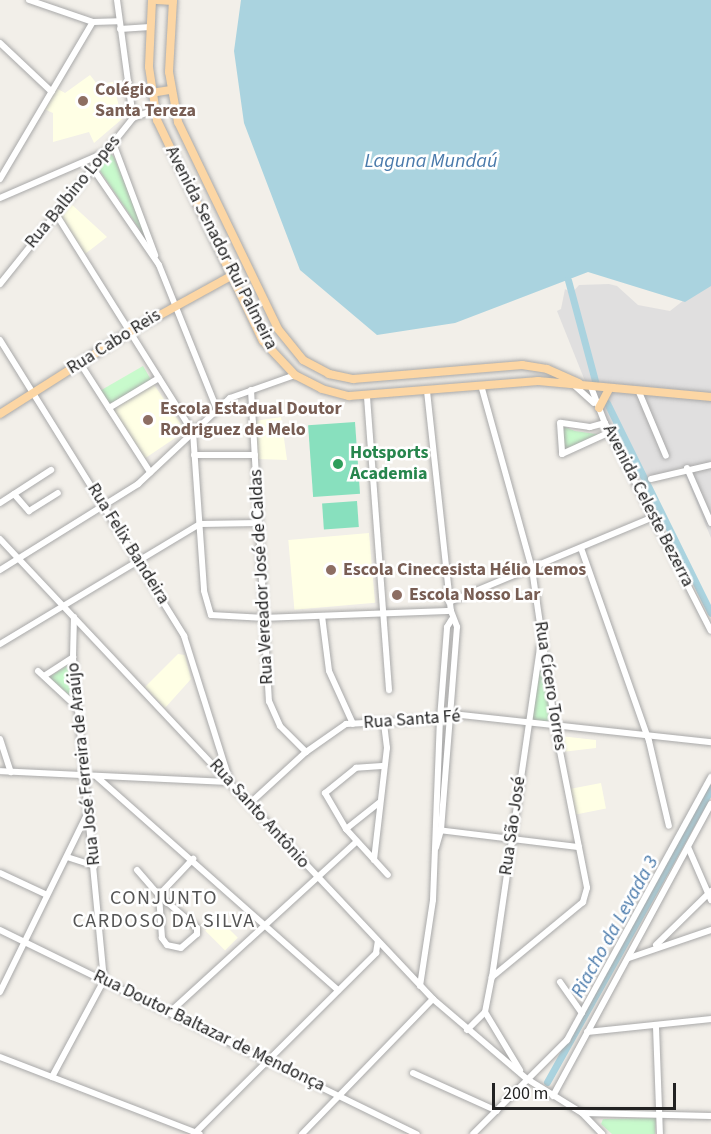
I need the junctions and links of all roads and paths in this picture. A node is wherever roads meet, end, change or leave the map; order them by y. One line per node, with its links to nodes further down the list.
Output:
1 (29, 0): 7 (street)
2 (117, 0): 6 (street)
3 (152, 0): 8 (main road, Avenida Senador Rui Palmeira)
4 (157, 0): 5 (main road)
5 (173, 1): 11 (main road, Avenida Senador Rui Palmeira)
6 (118, 21): 7 (street); 9 (street)
7 (93, 22): 12 (street)
8 (150, 27): 9 (street); 13 (main road, Avenida Senador Rui Palmeira)
9 (120, 29): 15 (street)
10 (0, 43): 12 (street)
11 (171, 90): 13 (main road); 31 (main road, Avenida Senador Rui Palmeira)
12 (52, 92): 19 (street)
13 (152, 93): 14 (main road, Avenida Senador Rui Palmeira)
14 (154, 110): 15 (street, Rua Balbino Lopes); 23 (main road, Avenida Senador Rui Palmeira)
15 (133, 118): 16 (street, Rua Balbino Lopes)
16 (113, 143): 17 (street, Rua Balbino Lopes); 22 (street)
17 (104, 153): 18 (street, Rua Balbino Lopes); 20 (street)
18 (94, 171): 21 (street, Rua Balbino Lopes); 22 (street)
19 (0, 179)
20 (0, 198)
21 (56, 214): 24 (street, Rua Balbino Lopes); 26 (street)
22 (159, 265): 25 (street)
23 (231, 276): 25 (main road, Rua Cabo Reis); 29 (main road, Avenida Senador Rui Palmeira)
24 (0, 284)
25 (176, 304): 26 (main road, Rua Cabo Reis); 46 (street)
26 (129, 332): 28 (main road, Rua Cabo Reis); 32 (street)
27 (1, 342): 39 (street, Rua Felix Bandeira)
28 (80, 363): 39 (main road, Rua Cabo Reis); 45 (street)
29 (295, 375): 37 (street); 43 (main road, Avenida Senador Rui Palmeira)
30 (412, 375): 31 (main road, Avenida Senador Rui Palmeira); 35 (main road, Avenida Senador Rui Palmeira); 40 (main road)
31 (396, 377): 42 (main road)
32 (159, 378): 45 (street); 50 (street)
33 (481, 385): 34 (main road, Avenida Senador Rui Palmeira); 38 (main road, Avenida Senador Rui Palmeira); 72 (street, Rua Cícero Torres)
34 (574, 385): 35 (main road, Avenida Senador Rui Palmeira); 47 (street, Avenida Celeste Bezerra)
35 (588, 386): 36 (main road, Avenida Senador Rui Palmeira); 47 (street, Avenida Celeste Bezerra)
36 (609, 389): 41 (main road, Avenida Senador Rui Palmeira); 47 (main road)
37 (251, 390): 46 (street); 53 (street, Rua Vereador José de Caldas)
38 (427, 391): 40 (main road, Avenida Senador Rui Palmeira); 74 (street)
39 (33, 392): 48 (main road, Rua Cabo Reis); 63 (street, Rua Felix Bandeira)
40 (414, 392): 42 (main road, Avenida Senador Rui Palmeira)
41 (639, 392): 44 (main road, Avenida Senador Rui Palmeira); 54 (street)
42 (397, 394): 43 (main road, Avenida Senador Rui Palmeira)
43 (367, 397): 77 (street)
44 (711, 397)
45 (109, 408): 58 (street)
46 (218, 409): 50 (street)
47 (600, 411): 49 (street, Avenida Celeste Bezerra)
48 (0, 414)
49 (605, 423): 51 (street, Avenida Celeste Bezerra); 51 (street)
50 (193, 432): 52 (street); 58 (street)
51 (610, 432): 64 (street, Avenida Celeste Bezerra)
52 (194, 455): 53 (street); 67 (street)
53 (255, 455): 65 (street, Rua Vereador José de Caldas)
54 (666, 456)
55 (711, 465): 56 (street)
56 (687, 468): 59 (street); 66 (street)
57 (51, 470): 61 (street)
58 (150, 472): 63 (street)
59 (651, 479)
60 (58, 493): 61 (street)
61 (14, 494): 62 (street)
62 (0, 503)
63 (105, 507): 70 (street); 71 (street, Rua Felix Bandeira)
64 (653, 517): 69 (street); 82 (street, Avenida Celeste Bezerra)
65 (258, 523): 67 (street); 80 (street, Rua Vereador José de Caldas)
66 (711, 523)
67 (200, 524): 71 (street); 80 (street)
68 (0, 539): 70 (street, Rua Santo Antônio)
69 (581, 548): 72 (street); 96 (street)
70 (18, 558): 73 (street); 75 (street, Rua Santo Antônio)
71 (141, 562): 75 (street); 100 (street, Rua Felix Bandeira)
72 (532, 569): 74 (street); 83 (street, Rua Cícero Torres)
73 (0, 570)
74 (449, 602): 76 (street)
75 (64, 607): 79 (street, Rua Santo Antônio); 84 (street)
76 (451, 610): 77 (street); 81 (street)
77 (383, 613): 78 (street); 88 (street)
78 (322, 616): 80 (street); 94 (street)
79 (74, 617): 85 (street, Rua José Ferreira de Araújo); 102 (street, Rua Santo Antônio)
80 (265, 618): 99 (street, Rua Vereador José de Caldas)
81 (452, 619): 90 (street); 91 (street)
82 (711, 631)
83 (541, 640): 92 (street, Rua São José); 95 (street, Rua Cícero Torres)
84 (0, 644)
85 (73, 657): 87 (street); 89 (street, Rua José Ferreira de Araújo)
86 (38, 671): 87 (street)
87 (44, 676): 89 (street)
88 (389, 690)
89 (79, 708): 105 (street, Rua José Ferreira de Araújo)
90 (452, 714): 91 (street, Rua Santa Fé); 92 (street, Rua Santa Fé); 115 (street)
91 (440, 719): 93 (street, Rua Santa Fé); 115 (street)
92 (528, 722): 95 (street, Rua Santa Fé); 116 (street, Rua São José)
93 (384, 723): 94 (street, Rua Santa Fé); 101 (street)
94 (353, 724): 99 (street, Rua Santa Fé)
95 (555, 726): 96 (street, Rua Santa Fé); 118 (street, Rua Cícero Torres)
96 (647, 734): 98 (street, Rua Santa Fé); 113 (street)
97 (0, 739): 104 (street)
98 (711, 742)
99 (306, 752): 110 (street, Rua Santa Fé)
100 (225, 763): 102 (street); 108 (street, Rua Felix Bandeira)
101 (382, 766): 109 (street); 114 (street)
102 (217, 768): 108 (street, Rua Santo Antônio)
103 (0, 771): 104 (street)
104 (11, 772): 105 (street)
105 (87, 776): 106 (street); 112 (street, Rua José Ferreira de Araújo)
106 (96, 777): 108 (street); 121 (street)
107 (711, 777): 149 (street)
108 (230, 782): 110 (street, Rua Santo Antônio)
109 (380, 802): 114 (street); 122 (street)
110 (249, 804): 127 (street, Rua Santo Antônio)
111 (711, 804): 119 (street)
112 (88, 812): 120 (street); 123 (street, Rua José Ferreira de Araújo)
113 (669, 826)
114 (346, 829): 117 (street)
115 (438, 830): 116 (street); 143 (street)
116 (511, 840): 118 (street); 140 (street, Rua São José)
117 (357, 841): 122 (street); 127 (street)
118 (579, 847): 140 (street, Rua Cícero Torres)
119 (688, 847): 130 (street); 139 (street)
120 (67, 857): 123 (street); 128 (street)
121 (193, 859): 129 (street); 131 (street)
122 (374, 860): 126 (street)
123 (95, 866): 141 (street, Rua José Ferreira de Araújo)
124 (137, 870): 129 (street)
125 (0, 873): 128 (street)
126 (388, 875)
127 (317, 878): 131 (street); 134 (street, Rua Santo Antônio)
128 (47, 895): 135 (street)
129 (159, 895): 129 (street)
130 (710, 895): 136 (street)
131 (265, 926): 144 (street); 147 (street)
132 (0, 930): 135 (street, Rua Doutor Baltazar de Mendonça)
133 (711, 930): 136 (street)
134 (378, 941): 137 (street, Rua Santo Antônio); 138 (street)
135 (24, 942): 141 (street, Rua Doutor Baltazar de Mendonça); 145 (street)
136 (654, 948): 139 (street)
137 (387, 951): 138 (street); 143 (street, Rua Santo Antônio)
138 (376, 952): 144 (street)
139 (628, 958): 153 (street)
140 (492, 977): 148 (street, Rua São José)
141 (104, 980): 147 (street, Rua Doutor Baltazar de Mendonça); 157 (street)
142 (560, 982): 149 (street)
143 (420, 986): 146 (street, Rua Santo Antônio)
144 (338, 990): 155 (street)
145 (0, 992)
146 (433, 999): 152 (street, Rua Santo Antônio); 159 (street)
147 (170, 1012): 155 (street, Rua Doutor Baltazar de Mendonça)
148 (485, 1012): 152 (street); 158 (street)
149 (582, 1013): 158 (street)
150 (711, 1019): 151 (street)
151 (656, 1027): 153 (street); 163 (street)
152 (467, 1030): 158 (street, Rua Santo Antônio)
153 (587, 1032): 160 (street)
154 (0, 1057): 157 (street)
155 (267, 1059): 159 (street, Rua Doutor Baltazar de Mendonça); 165 (street)
156 (413, 1074): 161 (street)
157 (52, 1077): 165 (street)
158 (525, 1077): 160 (street, Rua Santo Antônio); 161 (street)
159 (339, 1094): 166 (street); 167 (street, Rua Doutor Baltazar de Mendonça)
160 (553, 1096): 162 (street, Rua Santo Antônio)
161 (497, 1111): 168 (street)
162 (582, 1113): 163 (street); 169 (street)
163 (662, 1115): 164 (street); 170 (street)
164 (711, 1116)
165 (198, 1134)
166 (302, 1134)
167 (417, 1134)
168 (473, 1134)
169 (602, 1134)
170 (660, 1134)

